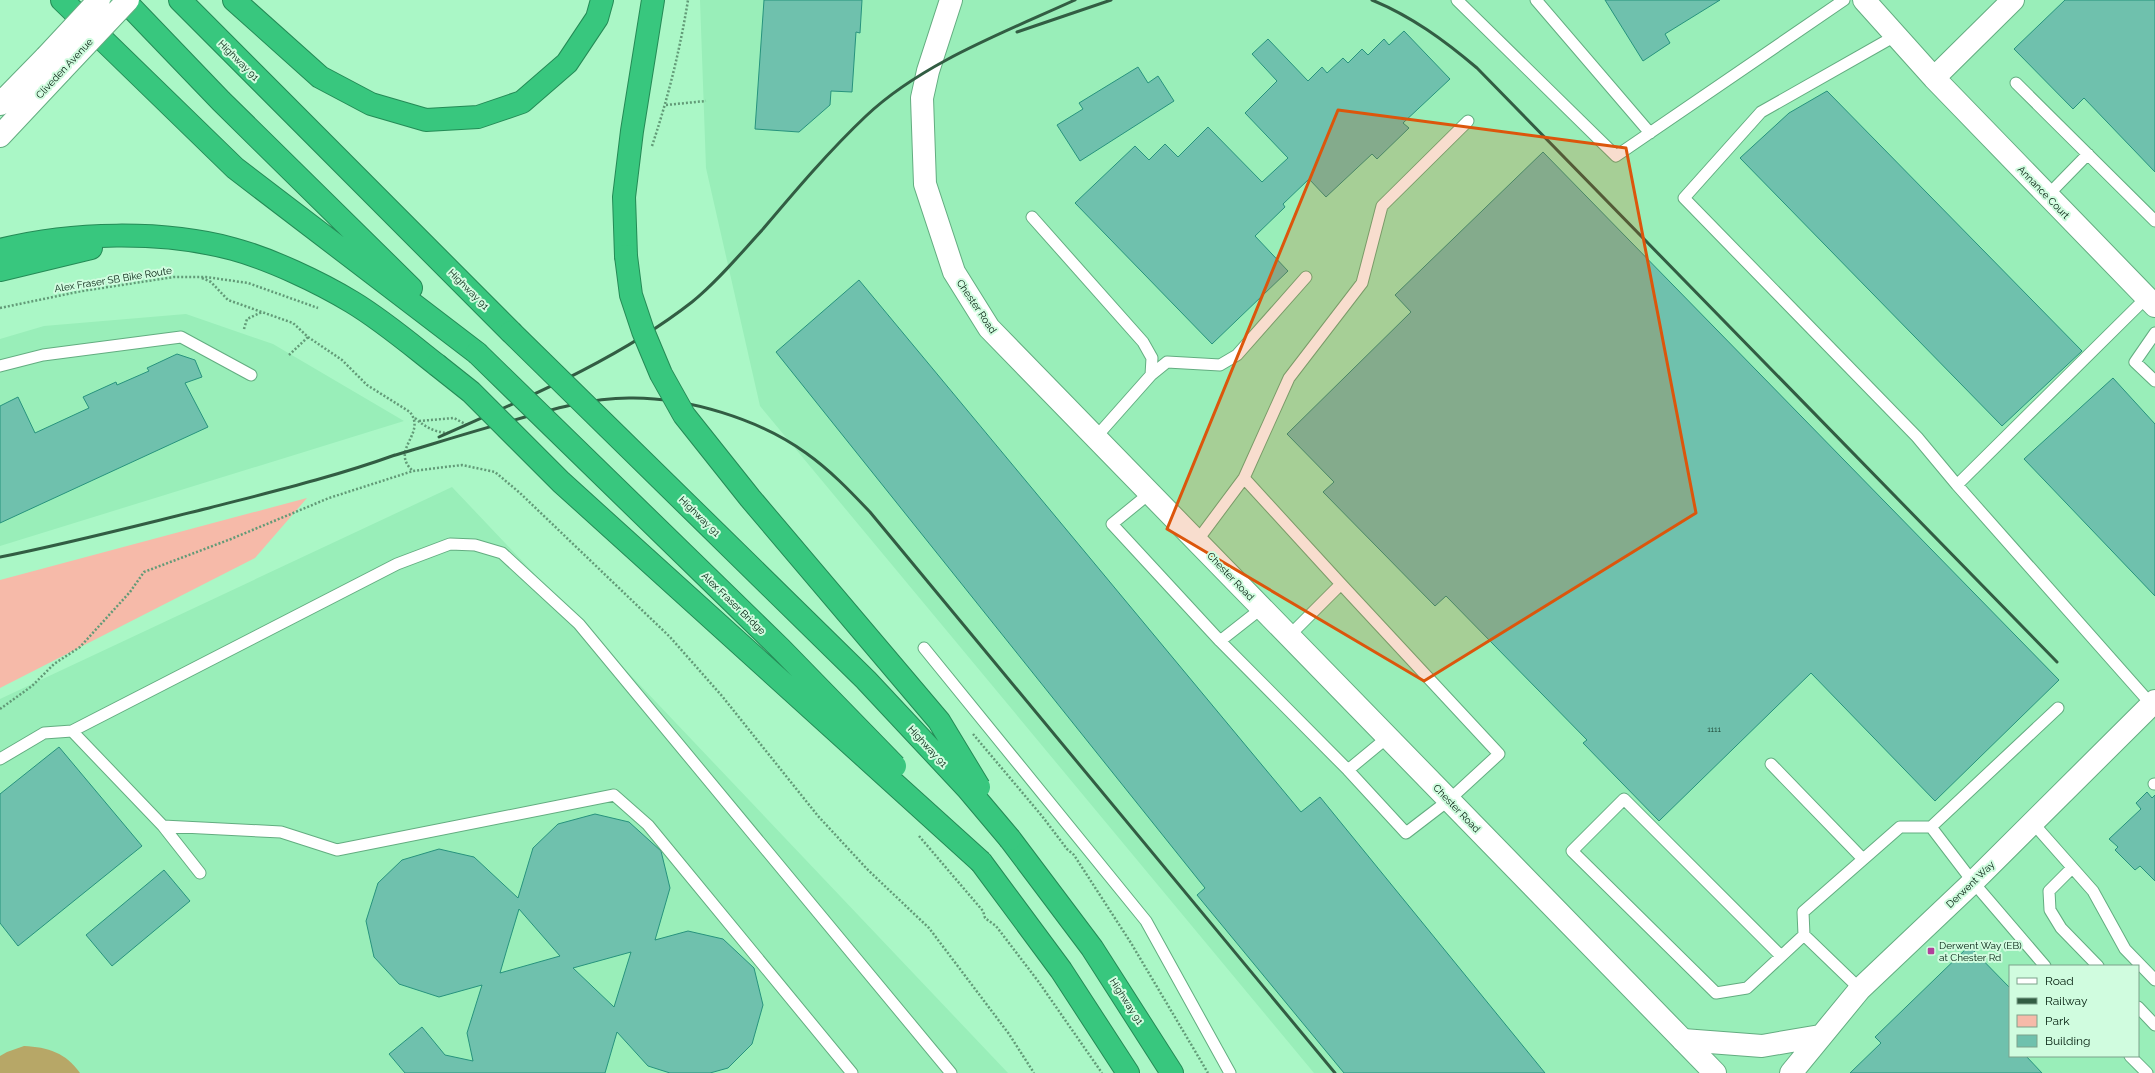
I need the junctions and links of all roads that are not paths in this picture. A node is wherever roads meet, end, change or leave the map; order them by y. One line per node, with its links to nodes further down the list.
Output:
1 (62, 0): 33 (highway)
2 (99, 0): 16 (street, Cliveden Avenue, bridge)
3 (124, 0): 33 (highway)
4 (128, 0): 16 (street, Cliveden Avenue, bridge)
5 (180, 0): 59 (highway, Highway 91, bridge)
6 (234, 0): 7 (highway)
7 (602, 0)
8 (653, 0): 59 (highway, bridge)
9 (951, 0): 38 (street, Chester Road)
10 (1457, 0): 21 (lane)
11 (1536, 0): 21 (lane)
12 (1844, 0): 21 (lane)
13 (1864, 0): 15 (street, Annance Court)
14 (2013, 0): 17 (street)
15 (1895, 36): 17 (street, Annance Court); 40 (lane)
16 (54, 64): 19 (street, Cliveden Avenue); 22 (street, Cliveden Avenue)
17 (1934, 78): 24 (street, Annance Court)
18 (2016, 82): 23 (lane)
19 (0, 104)
20 (1468, 121): 39 (lane)
21 (1650, 133)
22 (0, 136)
23 (2088, 154): 24 (lane); 26 (lane)
24 (2048, 195): 31 (street, Annance Court)
25 (1032, 217): 35 (lane)
26 (2155, 221)
27 (156, 238): 28 (highway); 29 (highway); 61 (highway, bridge)
28 (0, 250)
29 (0, 270)
30 (1306, 277): 35 (lane)
31 (2151, 301): 40 (lane)
32 (2155, 333): 37 (lane)
33 (477, 353): 61 (highway, Alex Fraser Bridge, bridge)
34 (0, 366): 36 (lane)
35 (1152, 374): 38 (lane)
36 (251, 376)
37 (2155, 381)
38 (1096, 437): 41 (street, Chester Road)
39 (1244, 478): 42 (lane); 43 (lane)
40 (1957, 485): 48 (lane)
41 (1150, 493): 42 (street, Chester Road); 46 (lane)
42 (1197, 541): 44 (street, Chester Road)
43 (1340, 584): 45 (lane); 55 (lane)
44 (1262, 608): 45 (street, Chester Road); 46 (lane)
45 (1289, 636): 51 (street, Chester Road)
46 (1220, 641): 54 (lane)
47 (924, 648): 80 (lane)
48 (2154, 703): 56 (street, Derwent Way)
49 (2058, 708): 58 (lane)
50 (72, 731): 52 (lane); 57 (lane); 77 (lane)
51 (1388, 738): 54 (lane); 55 (street, Chester Road)
52 (0, 759)
53 (1771, 764): 60 (lane)
54 (1348, 770): 55 (lane)
55 (1449, 800): 74 (street, Chester Road)
56 (2032, 822): 62 (lane); 64 (street, Derwent Way)
57 (163, 826): 63 (lane); 76 (lane)
58 (1931, 827): 60 (lane); 64 (lane)
59 (1010, 839): 79 (highway, Highway 91)
60 (1863, 859): 65 (lane)
61 (981, 862): 78 (highway)
62 (2072, 868): 68 (lane); 69 (lane)
63 (200, 873)
64 (1973, 882): 67 (lane); 70 (street, Derwent Way)
65 (1804, 935): 66 (lane); 70 (lane)
66 (1781, 956): 66 (lane)
67 (2044, 965)
68 (2097, 965)
69 (2155, 980)
70 (1860, 989): 73 (street, Derwent Way)
71 (2139, 1009): 72 (lane)
72 (2155, 1025)
73 (1820, 1036): 74 (street); 82 (street, Derwent Way)
74 (1683, 1040): 81 (street, Chester Road)
75 (2131, 1057): 83 (lane)
76 (852, 1073)
77 (951, 1073)
78 (1128, 1073)
79 (1172, 1073)
80 (1230, 1073)
81 (1715, 1073)
82 (1792, 1073)
83 (2147, 1073)

